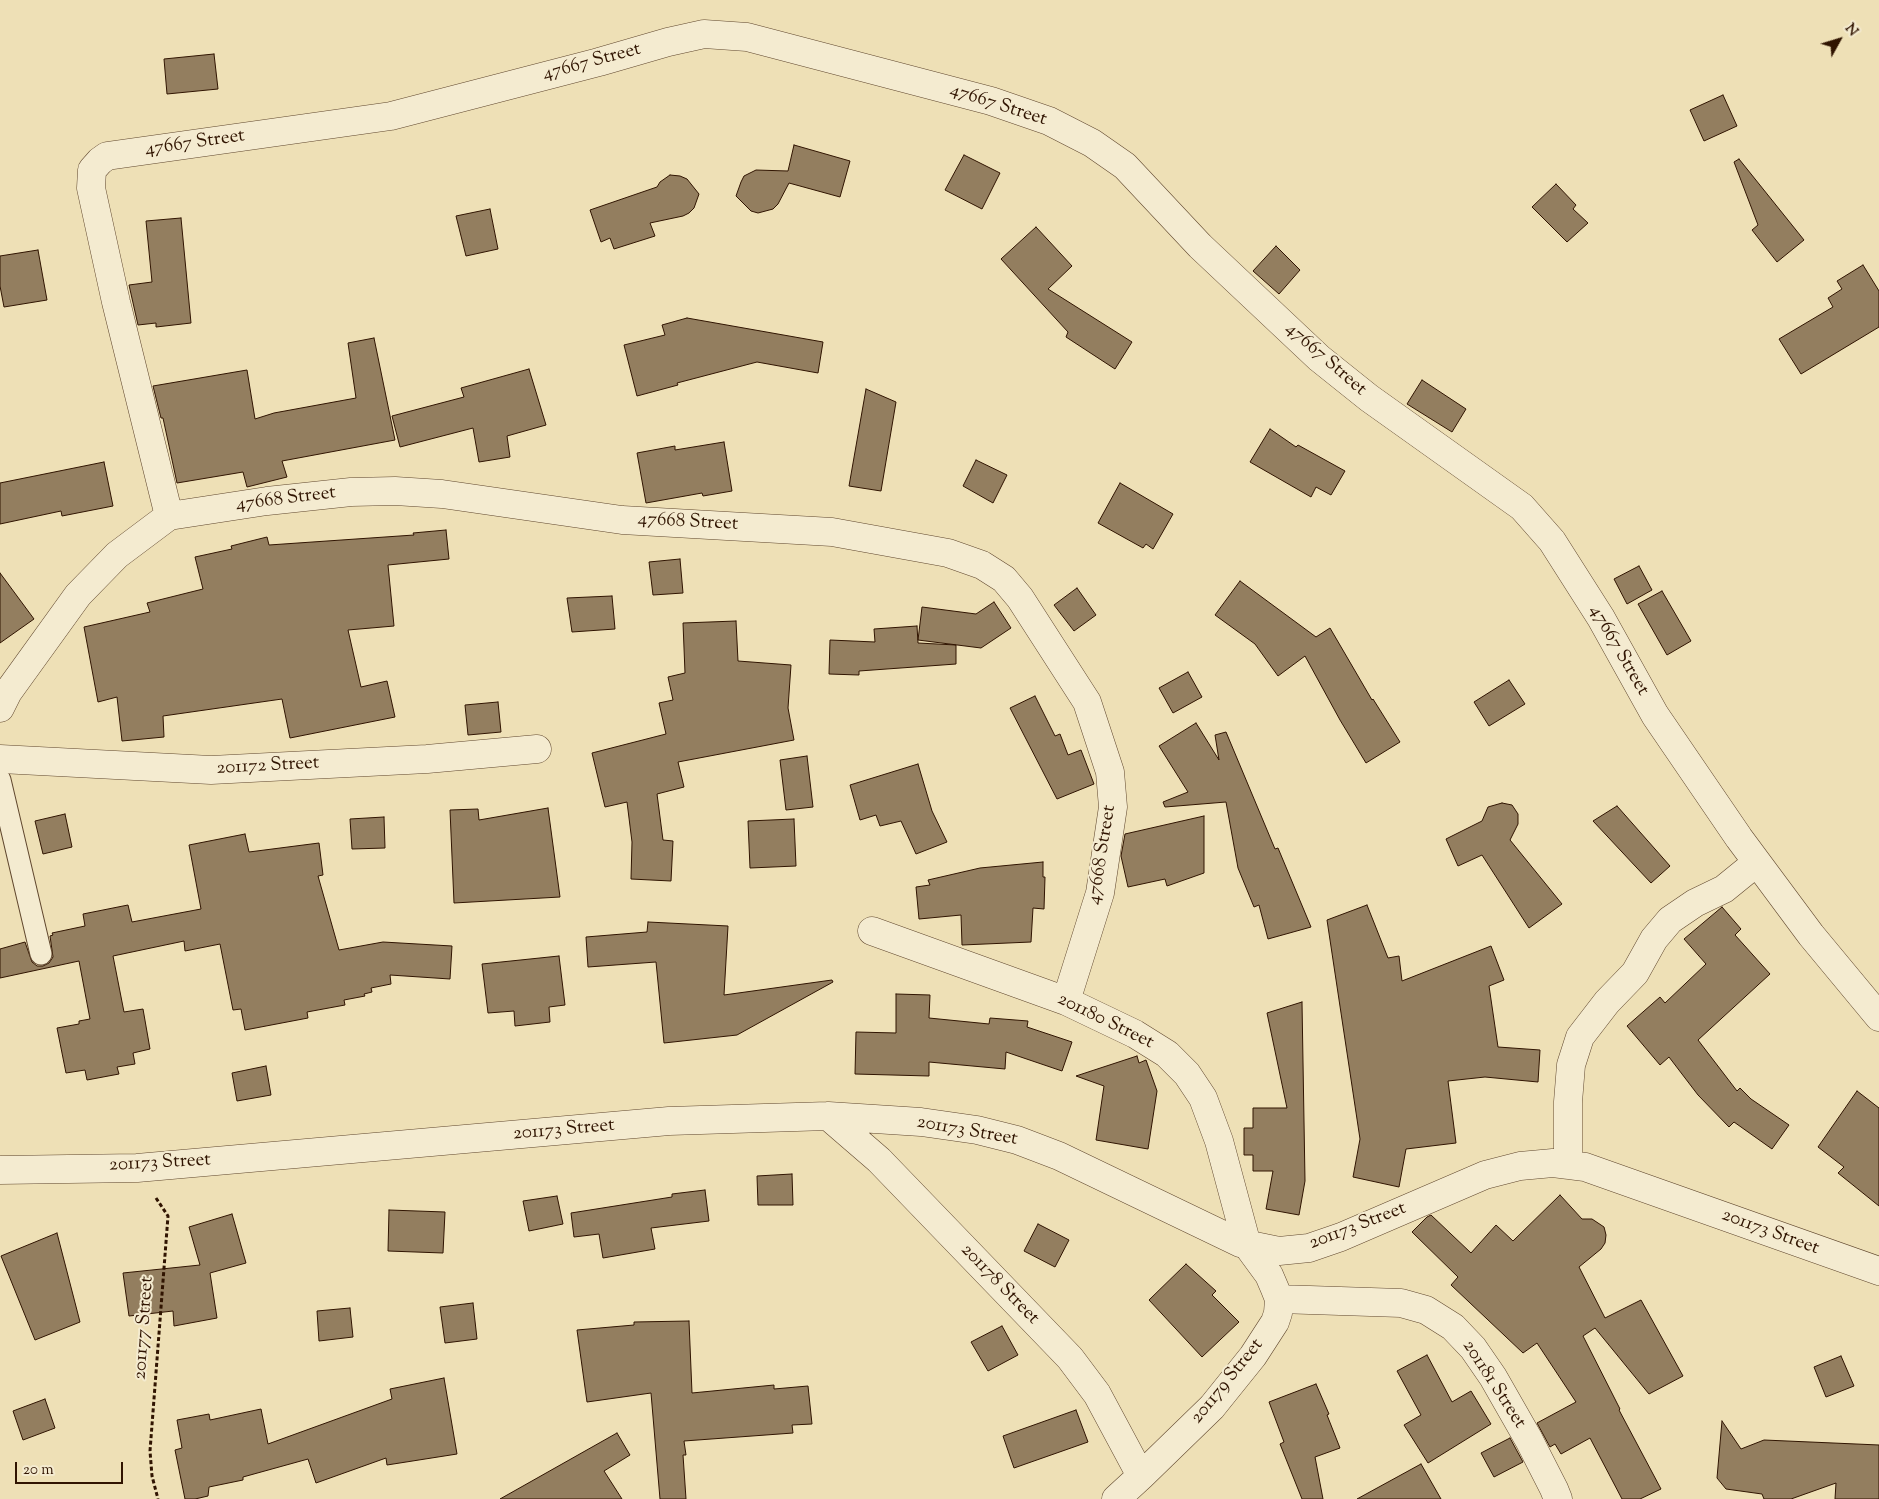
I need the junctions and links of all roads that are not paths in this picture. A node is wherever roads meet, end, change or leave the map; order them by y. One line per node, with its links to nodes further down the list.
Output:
1 (169, 516): 2 (street, 47668 Street); 6 (street, 47667 Street); 9 (street, 47668 Street)
2 (0, 708)
3 (537, 748): 4 (street, 201172 Street)
4 (0, 759)
5 (0, 780): 8 (lane)
6 (1756, 863): 10 (street, 47667 Street); 12 (street)
7 (872, 932): 9 (street, 201180 Street)
8 (42, 954)
9 (1066, 1001): 14 (street, 201180 Street)
10 (1879, 1017)
11 (828, 1116): 13 (street, 201173 Street); 14 (street, 201173 Street); 17 (street, 201178 Street)
12 (1568, 1165): 14 (street, 201173 Street); 15 (street, 201173 Street)
13 (0, 1170)
14 (1247, 1245): 16 (street)
15 (1879, 1271)
16 (1279, 1299): 17 (street, 201179 Street); 19 (street, 201181 Street)
17 (1141, 1476): 18 (street, 201179 Street)
18 (1116, 1499)
19 (1558, 1499)

